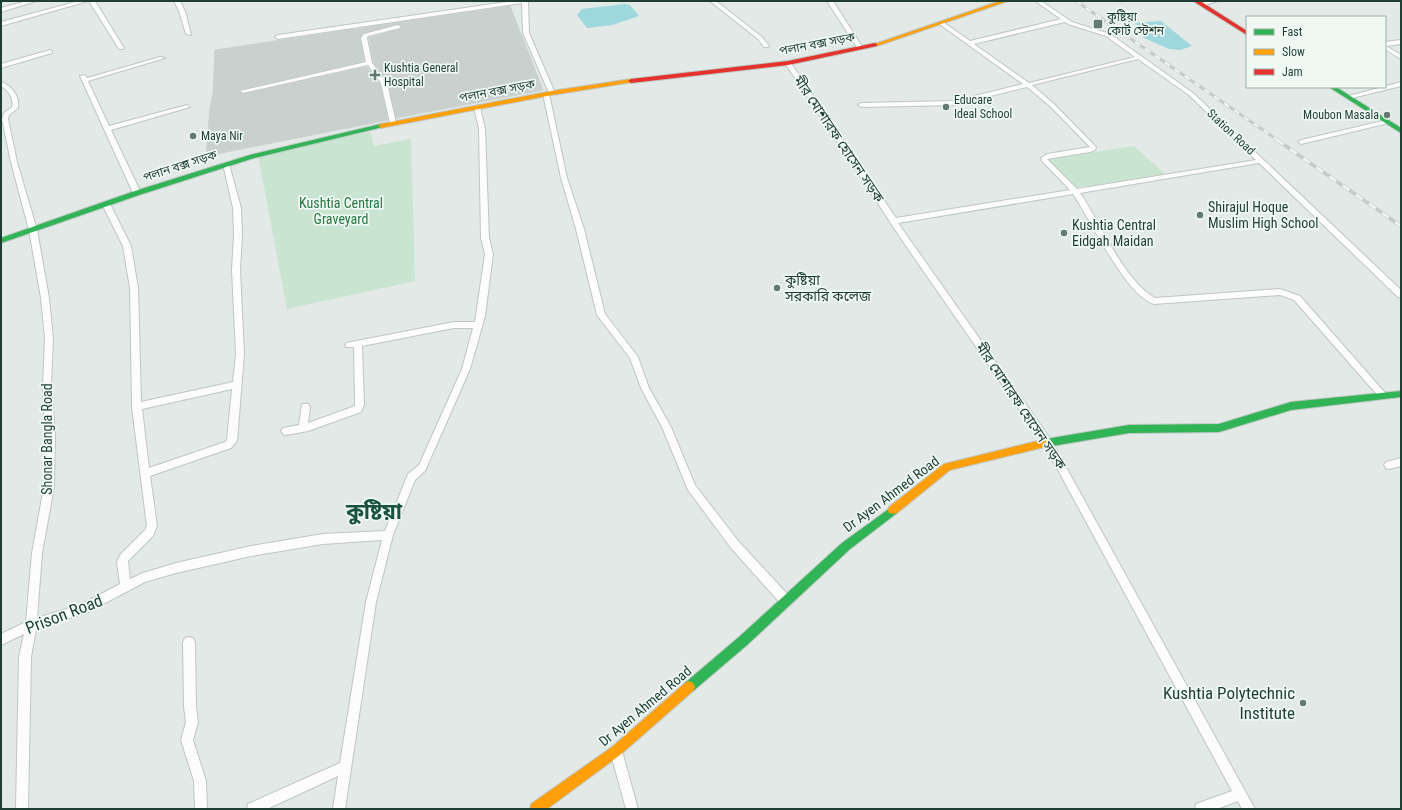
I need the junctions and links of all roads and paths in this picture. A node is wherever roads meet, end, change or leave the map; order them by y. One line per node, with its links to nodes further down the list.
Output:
1 (33, 1): 12 (street)
2 (85, 1): 15 (street)
3 (92, 1): 25 (street)
4 (177, 1): 18 (street)
5 (524, 1): 19 (street); 41 (street)
6 (713, 1): 23 (street)
7 (830, 1): 26 (street)
8 (1005, 1): 14 (main road, পলান বক্স সড়ক)
9 (1038, 1): 13 (street, Station Road)
10 (1215, 1): 11 (street)
11 (1199, 3): 17 (main road)
12 (1, 10)
13 (1065, 20): 21 (street); 28 (street, Station Road)
14 (941, 23): 21 (street); 26 (main road, পলান বক্স সড়ক)
15 (1, 24)
16 (398, 27): 31 (street)
17 (1246, 32)
18 (189, 34)
19 (278, 37)
20 (1401, 42): 22 (street)
21 (970, 43): 35 (street)
22 (1386, 45)
23 (766, 46)
24 (1386, 46): 29 (street)
25 (121, 48)
26 (860, 48): 32 (main road, পলান বক্স সড়ক)
27 (50, 52): 33 (street)
28 (1140, 57): 35 (street); 51 (street, Station Road)
29 (1401, 57)
30 (162, 58): 48 (street)
31 (369, 63): 40 (street); 47 (street)
32 (788, 63): 41 (main road, পলান বক্স সড়ক); 56 (street, মীর মোশারফ হোসেন সড়ক)
33 (1, 66)
34 (1, 84): 57 (street, Shonar Bangla Road)
35 (1027, 84): 43 (street); 53 (street)
36 (1401, 84): 39 (street)
37 (1334, 88): 42 (main road)
38 (1385, 88): 42 (street)
39 (1386, 88)
40 (243, 91)
41 (549, 93): 45 (main road, পলান বক্স সড়ক); 74 (street)
42 (1348, 97): 46 (main road)
43 (862, 105)
44 (187, 107): 48 (street)
45 (477, 107): 47 (main road, পলান বক্স সড়ক); 60 (street)
46 (1387, 122): 49 (main road); 50 (street)
47 (393, 123): 52 (main road, পলান বক্স সড়ক)
48 (107, 129): 54 (street)
49 (1401, 131)
50 (1301, 142)
51 (1261, 161): 53 (street); 59 (street, Station Road)
52 (226, 164): 54 (main road, পলান বক্স সড়ক); 61 (street)
53 (1075, 191): 56 (street); 63 (street)
54 (137, 193): 55 (main road, পলান বক্স সড়ক)
55 (106, 204): 57 (main road, পলান বক্স সড়ক); 64 (street)
56 (894, 222): 68 (street, মীর মোশারফ হোসেন সড়ক)
57 (33, 230): 58 (main road, পলান বক্স সড়ক); 75 (street, Shonar Bangla Road)
58 (1, 241)
59 (1401, 296)
60 (478, 325): 66 (street); 72 (street)
61 (238, 384): 64 (street); 71 (street)
62 (1401, 394): 63 (main road, Dr Ayen Ahmed Road)
63 (1383, 396): 68 (main road, Dr Ayen Ahmed Road)
64 (137, 407): 71 (street)
65 (304, 408): 66 (street)
66 (303, 428): 67 (street)
67 (286, 432)
68 (1048, 443): 74 (main road, Dr Ayen Ahmed Road); 80 (street, মীর মোশারফ হোসেন সড়ক)
69 (1401, 462): 70 (street)
70 (1389, 465)
71 (146, 473): 73 (street)
72 (388, 535): 73 (street, Prison Road); 79 (street)
73 (126, 586): 75 (street, Prison Road)
74 (786, 601): 78 (main road, Dr Ayen Ahmed Road)
75 (31, 625): 76 (street, Prison Road); 81 (street, Shonar Bangla Road)
76 (1, 640)
77 (189, 642): 82 (street)
78 (616, 750): 85 (main road, Dr Ayen Ahmed Road); 86 (street)
79 (346, 766): 83 (street); 84 (street)
80 (1240, 794): 87 (street); 88 (street, মীর মোশারফ হোসেন সড়ক)
81 (22, 809)
82 (201, 809)
83 (254, 809)
84 (340, 809)
85 (536, 809)
86 (632, 809)
87 (1201, 809)
88 (1249, 809)

